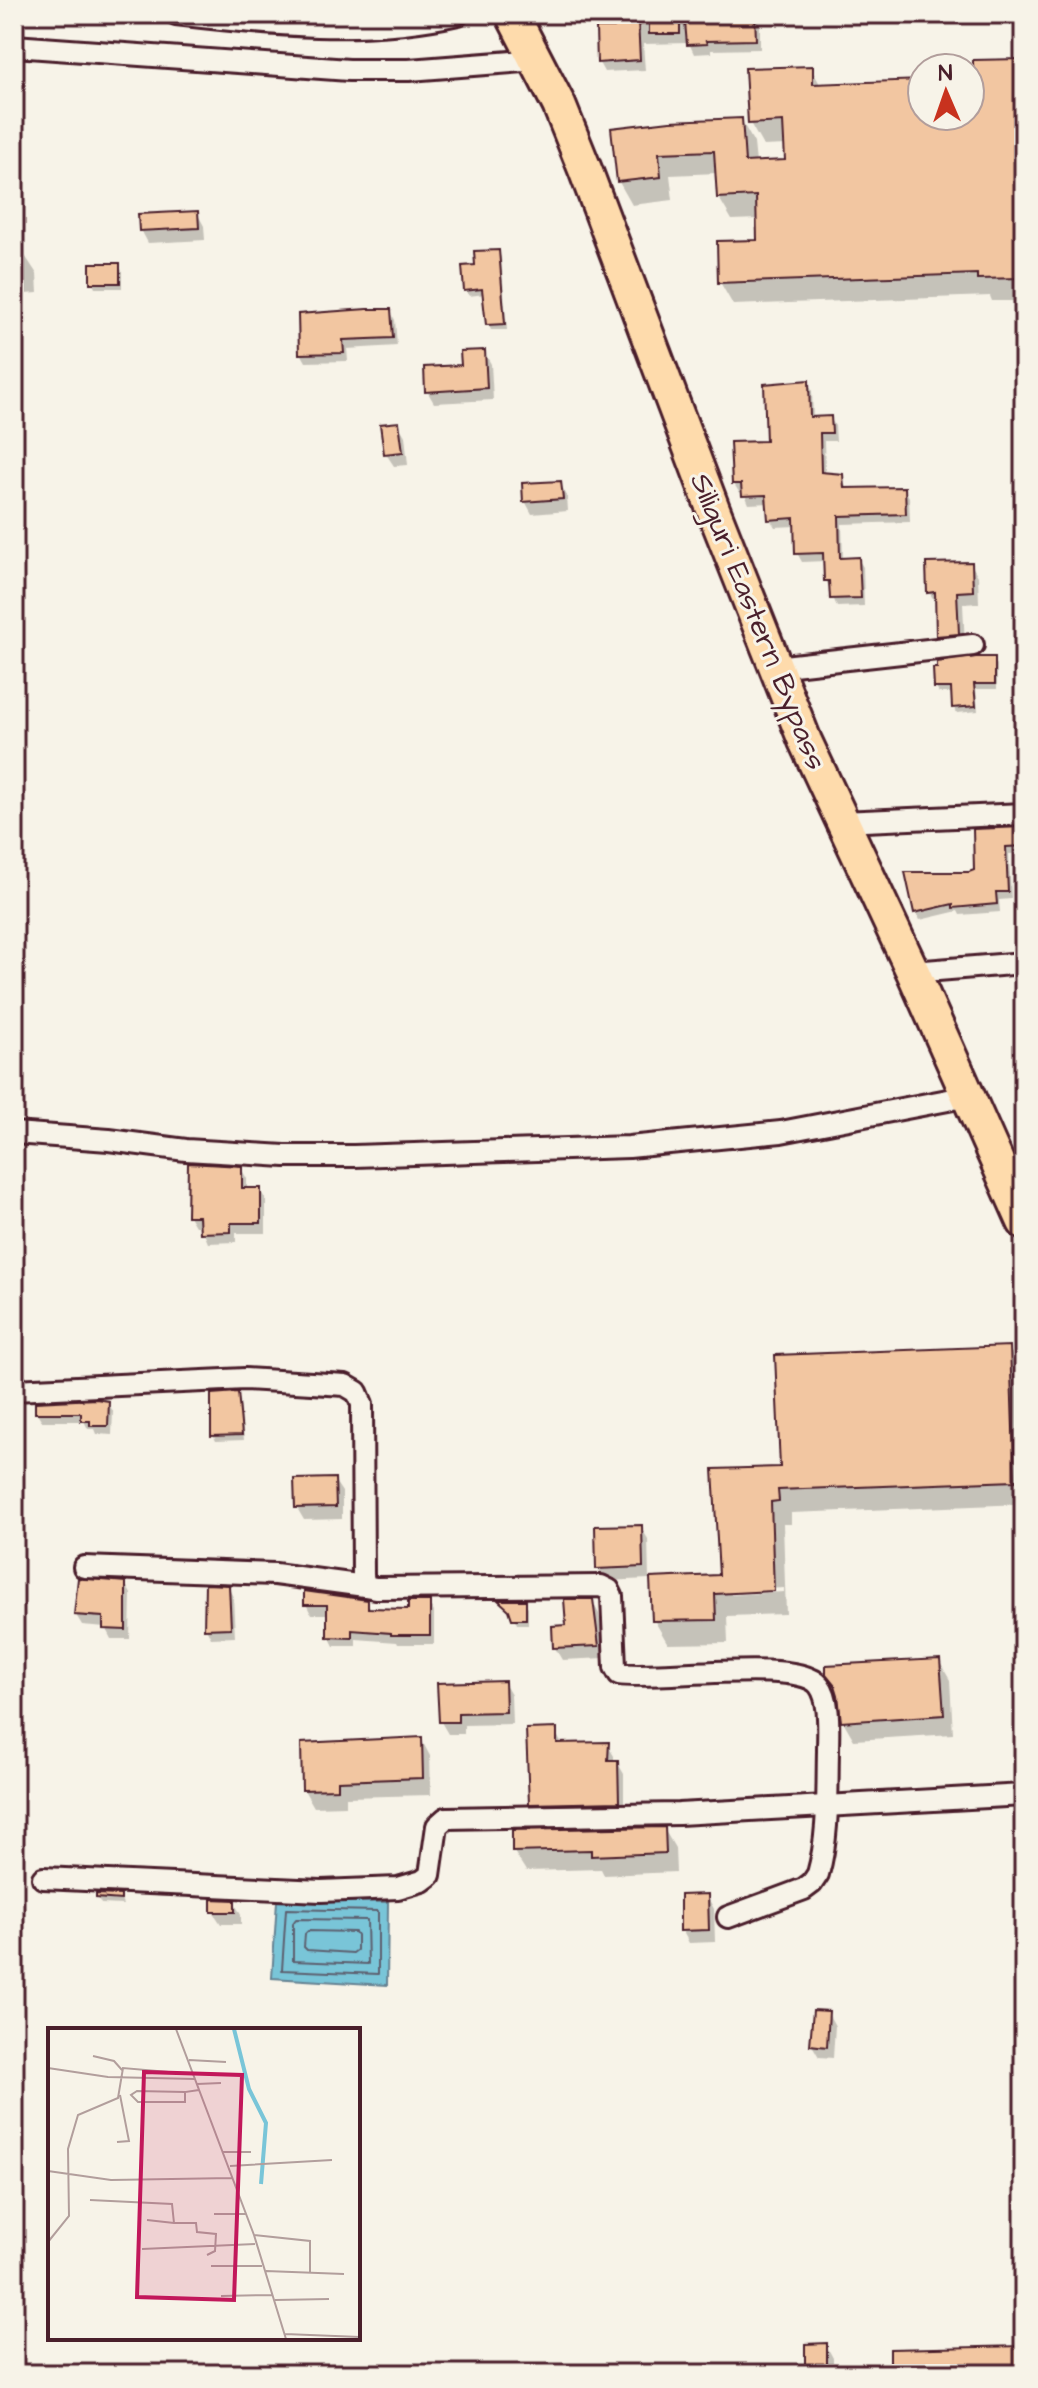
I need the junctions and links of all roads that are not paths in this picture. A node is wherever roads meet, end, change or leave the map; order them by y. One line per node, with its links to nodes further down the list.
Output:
1 (176, 14): 2 (street)
2 (458, 14)
3 (512, 14): 5 (main road, Siliguri Eastern Bypass)
4 (14, 46): 5 (street)
5 (537, 60): 7 (main road, Siliguri Eastern Bypass)
6 (973, 645): 7 (street)
7 (775, 667): 9 (main road, Siliguri Eastern Bypass)
8 (1024, 814): 9 (street)
9 (841, 822): 11 (main road, Siliguri Eastern Bypass)
10 (1024, 963): 11 (street)
11 (913, 972): 12 (main road, Siliguri Eastern Bypass)
12 (969, 1096): 13 (street); 14 (main road, Siliguri Eastern Bypass)
13 (14, 1133)
14 (1024, 1222)
15 (14, 1390): 17 (street)
16 (84, 1567): 17 (street)
17 (365, 1586): 19 (street)
18 (1024, 1795): 19 (street)
19 (827, 1804): 20 (street); 21 (street)
20 (43, 1878)
21 (728, 1917)

